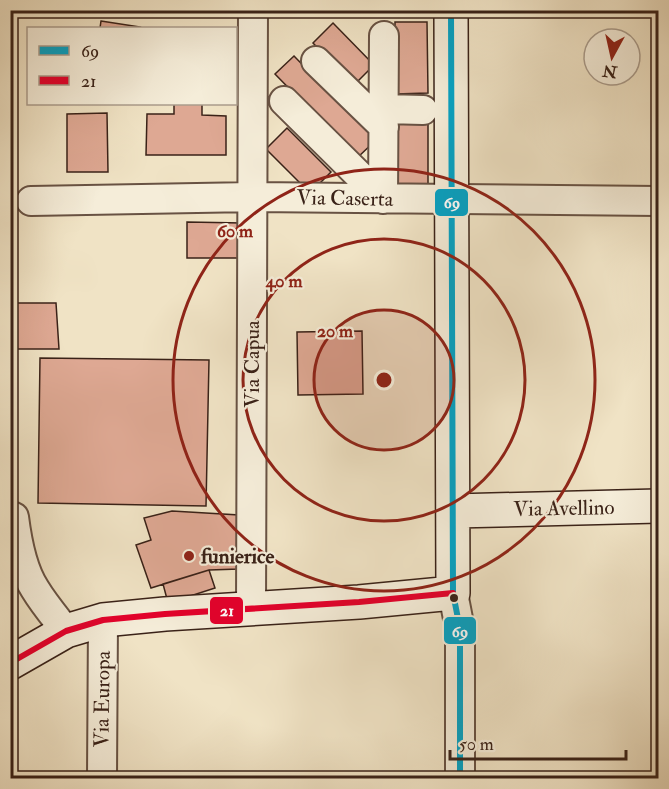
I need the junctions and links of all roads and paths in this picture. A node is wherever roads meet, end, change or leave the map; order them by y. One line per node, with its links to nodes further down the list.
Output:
1 (253, 10): 8 (street, Via Capua)
2 (451, 10): 10 (main road)
3 (384, 36): 7 (street)
4 (315, 61): 7 (street)
5 (284, 101): 9 (street)
6 (423, 110): 7 (street)
7 (384, 118): 9 (street)
8 (252, 196): 9 (street, Via Caserta); 11 (street, Via Caserta); 17 (street, Via Capua)
9 (383, 199): 10 (street, Via Caserta)
10 (452, 200): 12 (street, Via Caserta); 14 (main road)
11 (31, 201)
12 (658, 201)
13 (658, 506): 14 (main road, Via Avellino)
14 (459, 507): 16 (main road)
15 (14, 517): 19 (street)
16 (448, 602): 17 (main road); 22 (street)
17 (251, 609): 18 (main road)
18 (103, 620): 19 (main road); 21 (street, Via Europa)
19 (66, 631): 20 (main road)
20 (10, 663)
21 (102, 778)
22 (460, 778)

